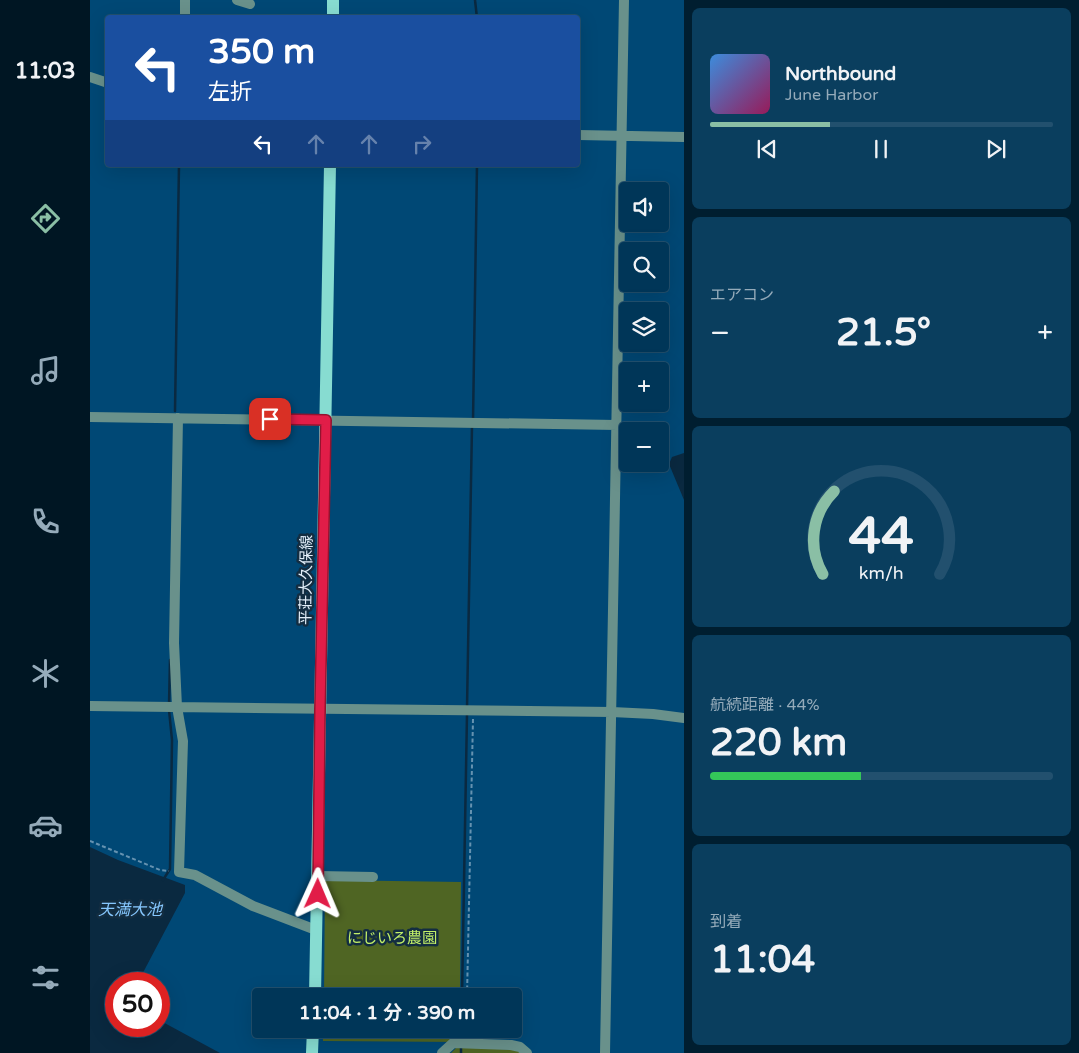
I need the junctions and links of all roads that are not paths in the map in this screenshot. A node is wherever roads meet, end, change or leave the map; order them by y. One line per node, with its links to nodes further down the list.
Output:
1 (185, 0): 6 (street)
2 (237, 0): 5 (street)
3 (333, 0): 7 (main road)
4 (624, 0): 11 (street)
5 (250, 4)
6 (185, 15)
7 (333, 15)
8 (90, 77): 9 (street)
9 (105, 83)
10 (580, 135): 11 (street)
11 (622, 136): 12 (street); 17 (street)
12 (684, 137)
13 (330, 167): 16 (main road, 平荘大久保線)
14 (90, 417): 15 (street)
15 (178, 418): 16 (street); 19 (street)
16 (326, 420): 17 (street); 20 (main road, 平荘大久保線)
17 (617, 425): 21 (street)
18 (90, 706): 19 (street)
19 (177, 707): 20 (street); 25 (street)
20 (320, 709): 21 (street); 23 (main road, 平荘大久保線)
21 (612, 712): 22 (street); 31 (street)
22 (684, 718)
23 (318, 876): 24 (street); 25 (main road, 平荘大久保線)
24 (373, 877)
25 (316, 930): 26 (main road, 平荘大久保線)
26 (315, 988)
27 (313, 1038): 28 (main road)
28 (312, 1053)
29 (442, 1053): 30 (street)
30 (527, 1053)
31 (605, 1053)

